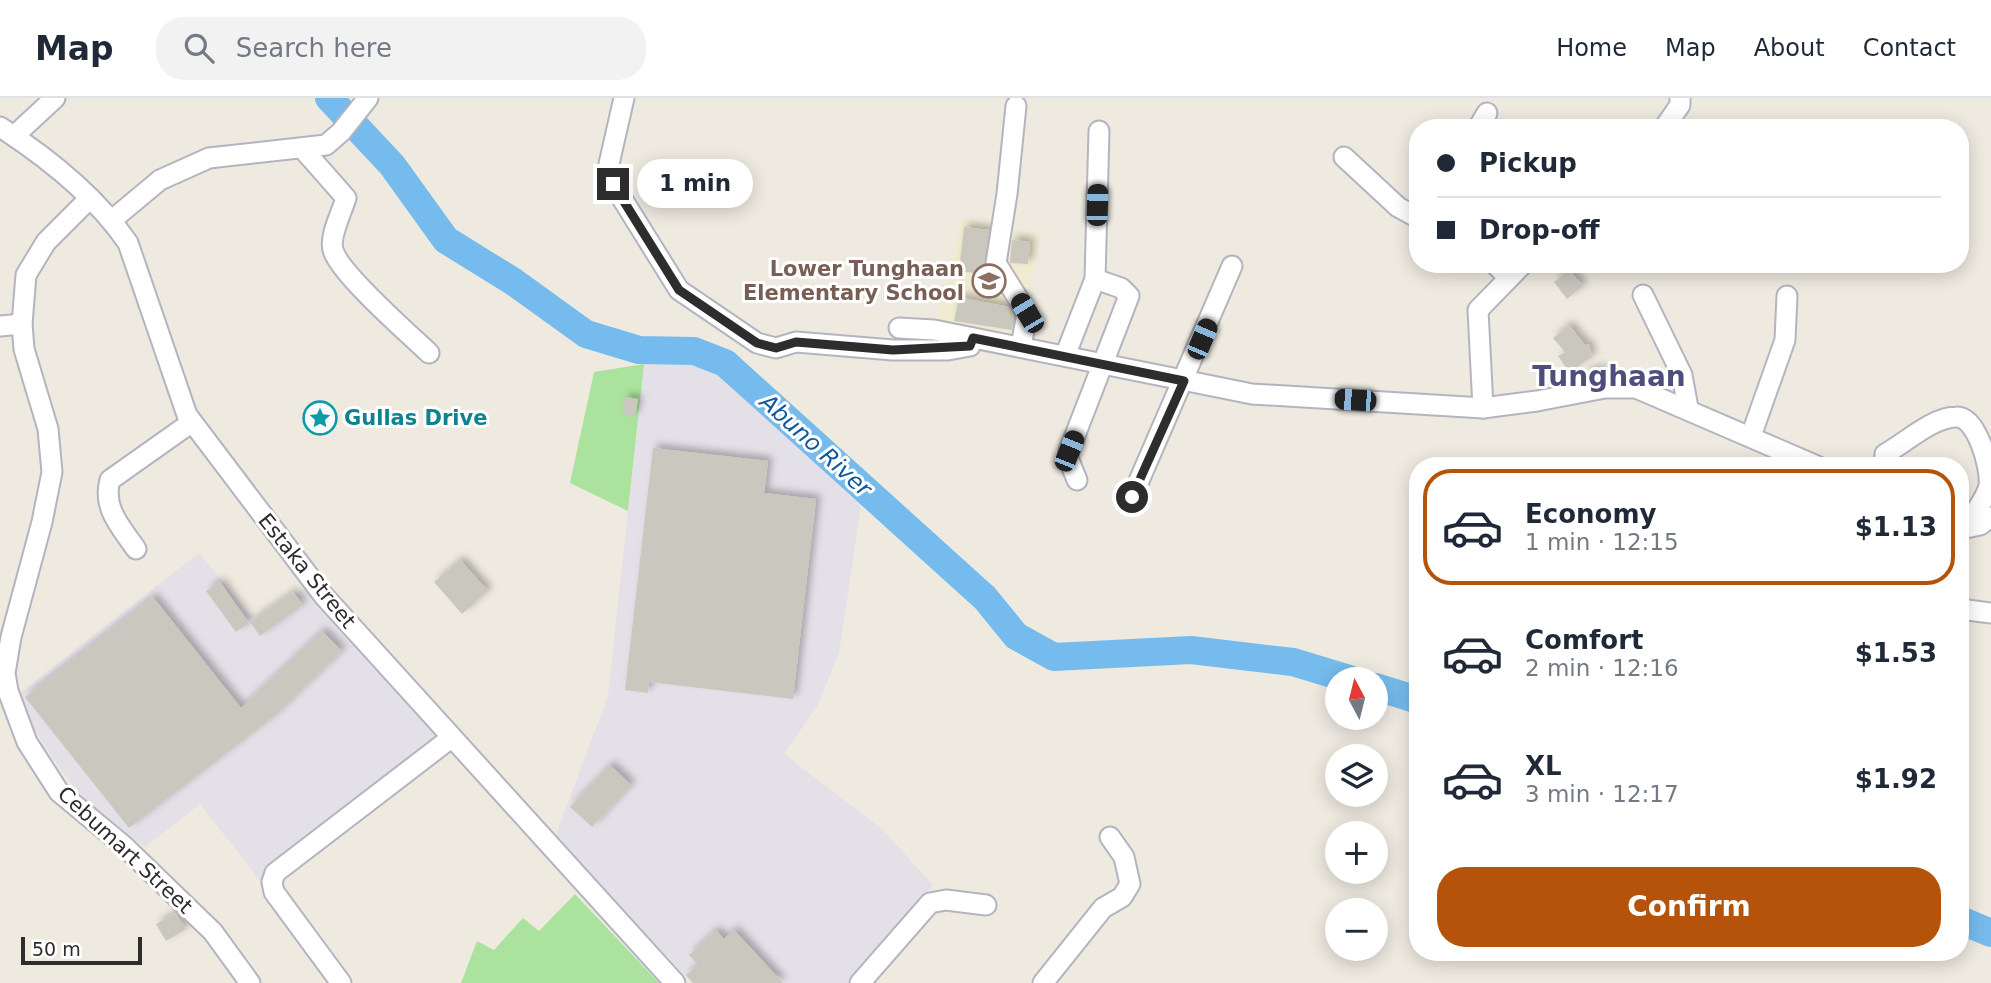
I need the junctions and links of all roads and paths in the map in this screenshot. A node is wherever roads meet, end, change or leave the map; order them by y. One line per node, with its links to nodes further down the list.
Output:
1 (55, 98): 7 (street)
2 (368, 98): 9 (street)
3 (624, 98): 22 (street)
4 (1680, 98): 6 (street)
5 (1016, 106): 23 (street)
6 (1671, 119)
7 (7, 131): 11 (street, Estaka Street)
8 (1099, 131): 16 (street)
9 (302, 148): 13 (street); 24 (street)
10 (1344, 157): 12 (street)
11 (90, 198): 13 (street, Estaka Street); 19 (street, Cebumart Street)
12 (1409, 214)
13 (112, 219): 30 (street, Estaka Street)
14 (1232, 266): 27 (street)
15 (1506, 273): 28 (street)
16 (1095, 279): 25 (street); 26 (street)
17 (1643, 295): 29 (street)
18 (1787, 296): 31 (street)
19 (22, 324): 20 (street); 45 (street, Cebumart Street)
20 (0, 326)
21 (899, 328): 22 (street)
22 (973, 338): 23 (street)
23 (1021, 347): 25 (street)
24 (429, 353)
25 (1065, 356): 26 (street)
26 (1105, 363): 27 (street); 34 (street)
27 (1184, 381): 28 (street); 35 (street)
28 (1483, 408): 29 (street)
29 (1688, 408): 31 (street)
30 (192, 422): 39 (street); 42 (street, Estaka Street)
31 (1751, 436): 32 (street)
32 (1797, 457)
33 (1885, 457): 37 (street)
34 (1077, 480)
35 (1132, 497)
36 (1991, 517): 38 (street)
37 (1969, 518)
38 (1969, 527)
39 (136, 549)
40 (1969, 610): 41 (street)
41 (1991, 612)
42 (452, 738): 46 (street); 47 (street, Estaka Street)
43 (1110, 837): 49 (street)
44 (986, 905): 48 (street)
45 (250, 983)
46 (341, 983)
47 (674, 983)
48 (860, 983)
49 (1043, 983)

